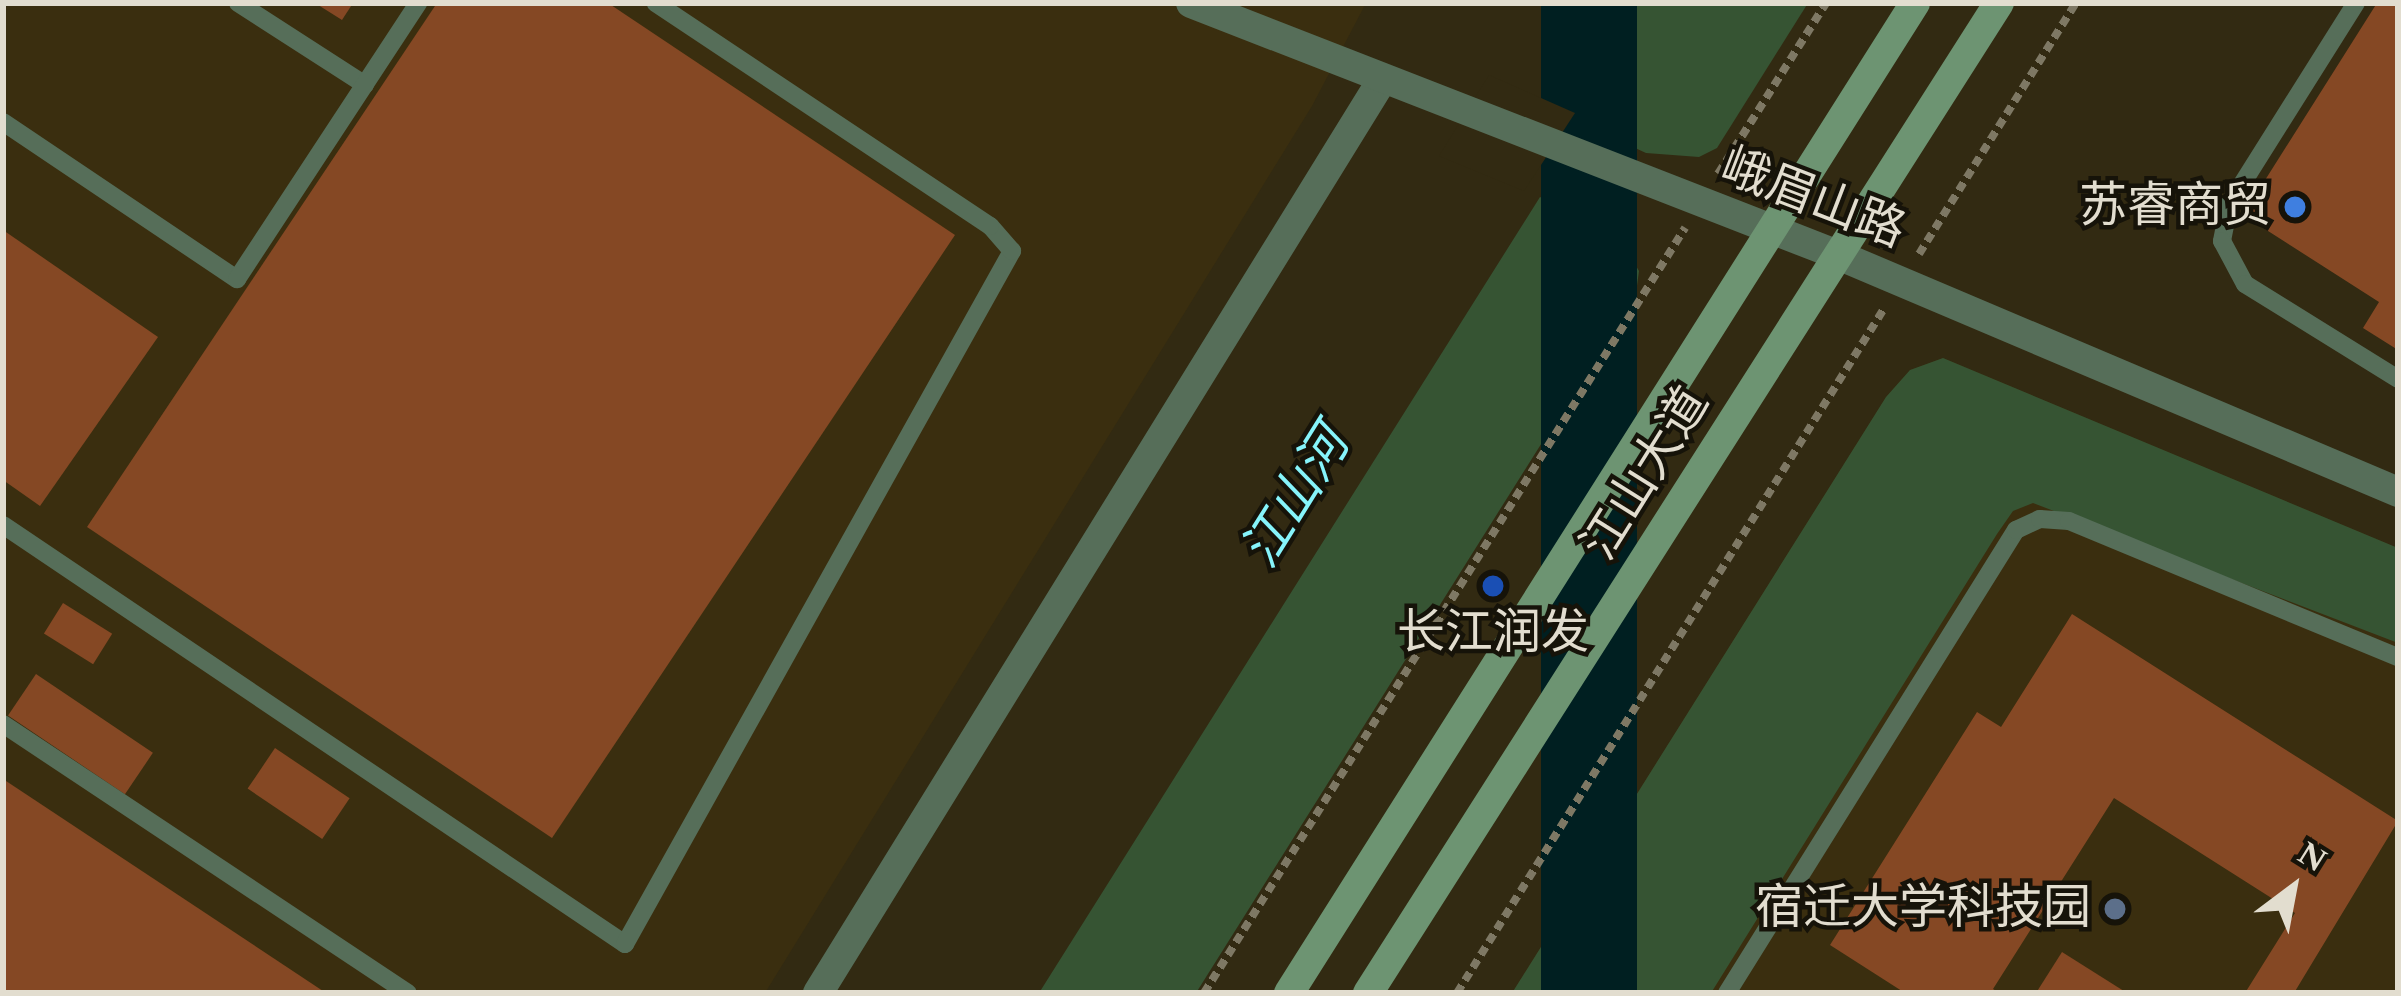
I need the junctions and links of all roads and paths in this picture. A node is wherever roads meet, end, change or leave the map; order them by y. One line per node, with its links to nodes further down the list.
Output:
1 (238, 3): 11 (lane)
2 (418, 3): 11 (lane)
3 (656, 3): 19 (lane)
4 (1191, 3): 10 (street, 峨眉山路)
5 (1826, 3): 13 (path)
6 (1915, 3): 14 (main road, 江山大道)
7 (1999, 3): 15 (main road, 江山大道)
8 (2076, 3): 16 (path)
9 (2356, 3): 17 (lane)
10 (1382, 80): 13 (street, 峨眉山路); 23 (street)
11 (365, 85): 12 (lane)
12 (3, 122)
13 (1700, 203): 14 (street, 峨眉山路); 24 (path)
14 (1772, 231): 15 (street, 峨眉山路); 25 (main road, 江山大道)
15 (1838, 255): 16 (street, 峨眉山路); 26 (main road, 江山大道)
16 (1901, 282): 18 (street, 峨眉山路); 27 (path)
17 (2398, 380)
18 (2398, 492)
19 (3, 526)
20 (2398, 657): 28 (lane)
21 (3, 724): 22 (lane)
22 (408, 993)
23 (818, 993)
24 (1204, 993)
25 (1289, 993)
26 (1368, 993)
27 (1457, 993)
28 (1727, 993)

